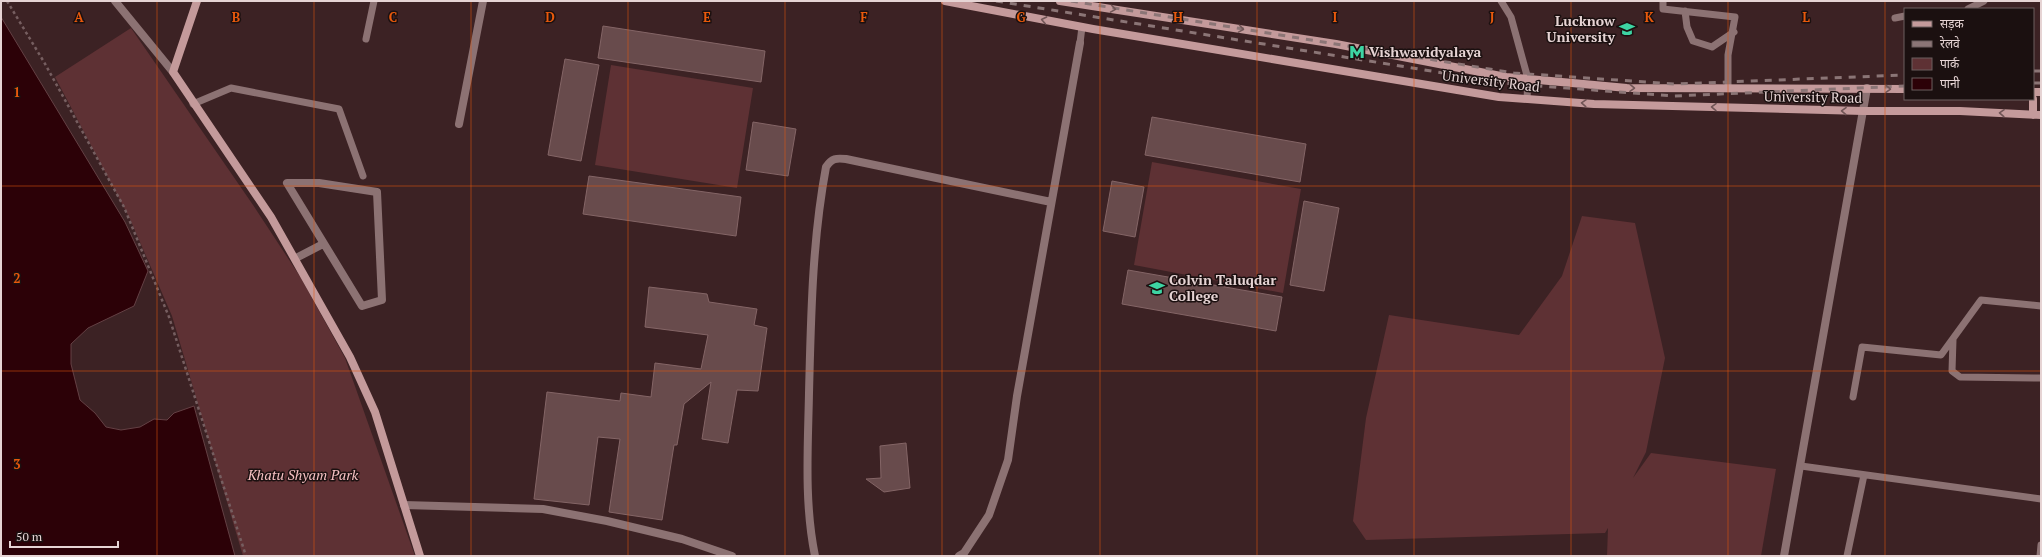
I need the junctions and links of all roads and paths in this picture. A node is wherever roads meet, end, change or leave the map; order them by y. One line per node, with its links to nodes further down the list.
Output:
1 (7, 1): 43 (path)
2 (115, 1): 19 (street)
3 (197, 1): 19 (main road)
4 (374, 1): 17 (lane)
5 (483, 1): 29 (street)
6 (945, 1): 15 (main road, University Road, one-way to 6)
7 (1060, 1): 20 (main road, University Road, one-way to 20)
8 (1502, 1): 20 (lane)
9 (1662, 1): 12 (lane)
10 (1984, 1): 11 (lane)
11 (1970, 8)
12 (1684, 11): 16 (lane); 16 (lane)
13 (1904, 16): 14 (lane)
14 (1895, 18)
15 (1082, 27): 18 (lane); 24 (main road, University Road)
16 (1734, 32): 21 (lane)
17 (366, 39)
18 (1080, 43): 31 (street)
19 (173, 72): 26 (main road)
20 (1528, 80): 21 (main road, University Road, one-way to 21); 24 (lane)
21 (1728, 88): 22 (main road, University Road)
22 (1867, 88): 23 (main road, University Road, one-way to 23); 27 (street)
23 (1904, 89)
24 (1527, 100): 27 (main road, University Road, one-way to 24)
25 (2033, 100): 28 (main road)
26 (193, 104): 30 (lane); 33 (main road)
27 (1863, 111): 28 (main road, University Road, one-way to 27); 38 (street)
28 (2037, 115)
29 (459, 124)
30 (363, 176)
31 (1051, 202): 46 (street); 47 (street)
32 (323, 244): 32 (street); 33 (street)
33 (296, 258): 41 (main road)
34 (2041, 306): 35 (lane)
35 (1953, 340): 36 (lane); 37 (lane)
36 (2041, 378)
37 (1853, 397)
38 (1801, 466): 39 (lane); 48 (street)
39 (1864, 475): 40 (lane); 49 (lane)
40 (2041, 499)
41 (404, 505): 44 (main road); 45 (street)
42 (2041, 545): 50 (lane)
43 (246, 556)
44 (420, 556)
45 (732, 556)
46 (815, 556)
47 (959, 556)
48 (1784, 556)
49 (1847, 556)
50 (2040, 556)

